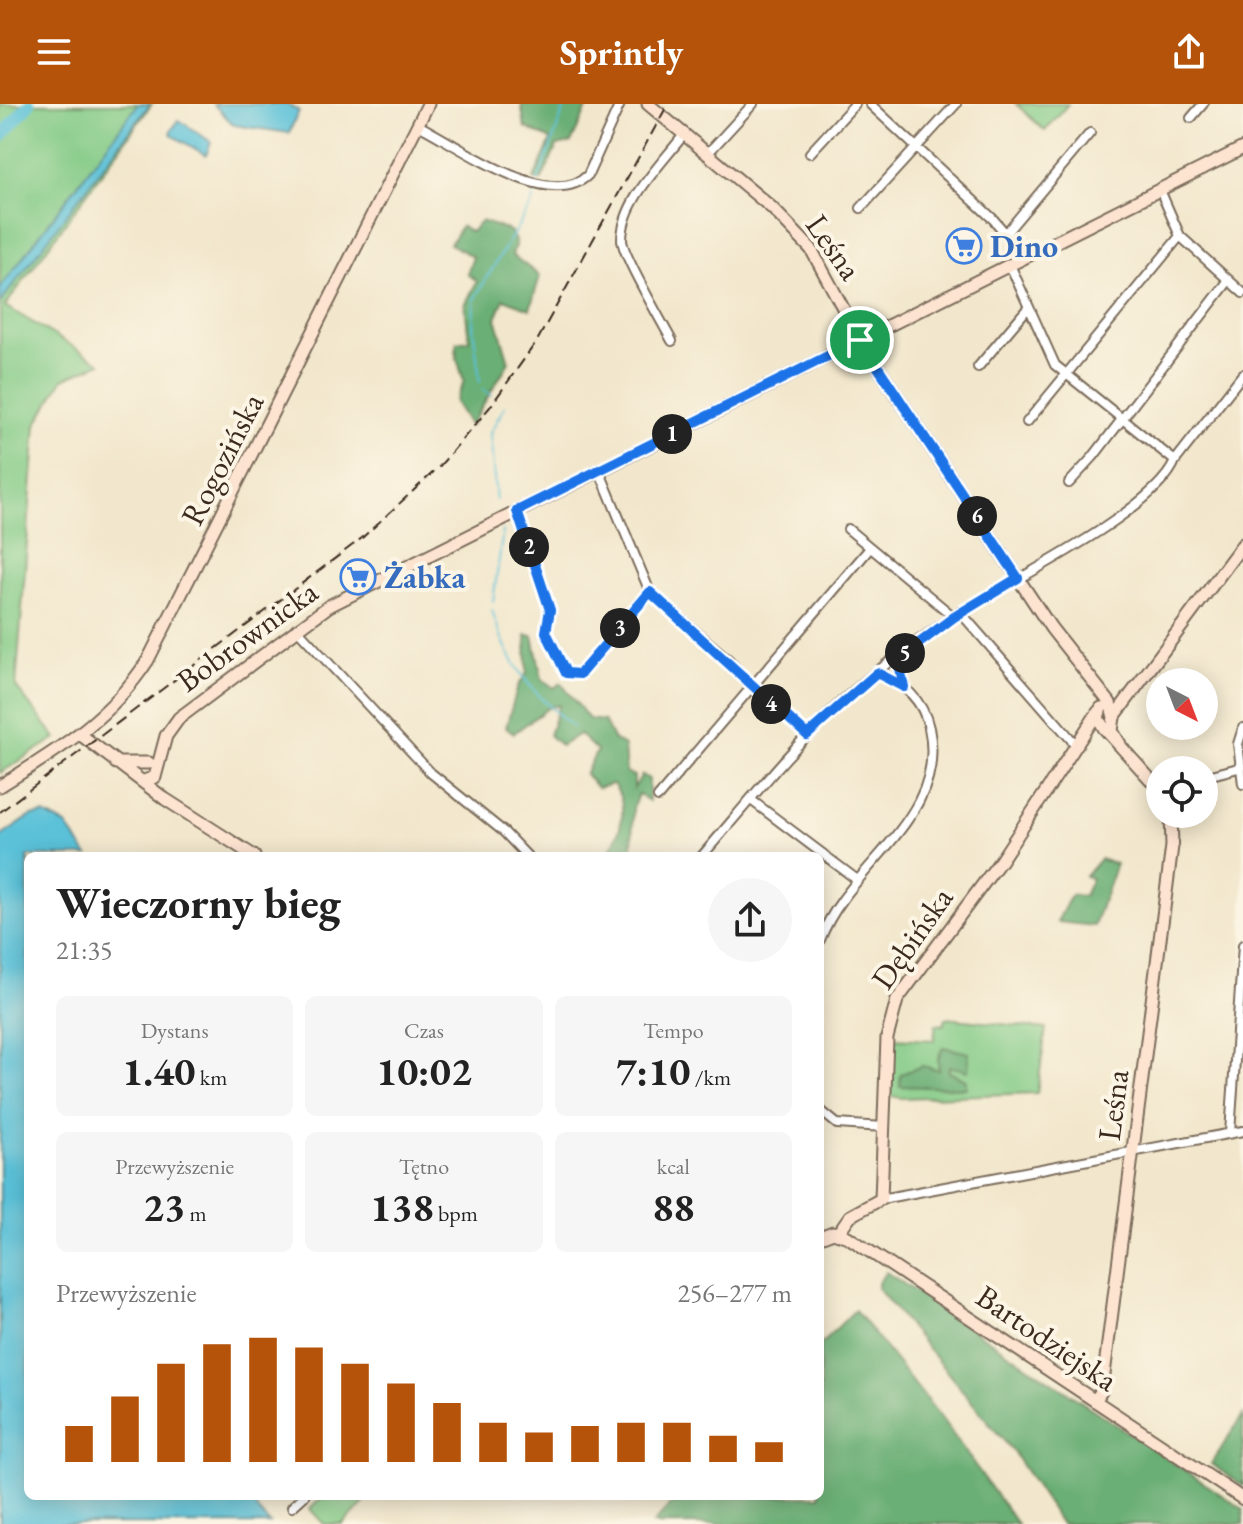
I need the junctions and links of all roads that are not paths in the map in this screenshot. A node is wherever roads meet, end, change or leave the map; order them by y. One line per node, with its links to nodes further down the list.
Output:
1 (428, 104): 10 (street, Rogozińska)
2 (620, 104): 10 (street)
3 (648, 104): 11 (street, Leśna)
4 (753, 104): 15 (street)
5 (855, 104): 16 (street)
6 (870, 104): 13 (street)
7 (956, 104): 13 (street)
8 (1203, 104): 9 (street)
9 (1191, 118)
10 (418, 125): 50 (street, Rogozińska)
11 (685, 133): 15 (street, Leśna); 27 (street)
12 (1090, 133): 19 (street)
13 (916, 148): 18 (street); 19 (street)
14 (1243, 148): 17 (street, Bobrownicka)
15 (708, 153): 26 (street, Leśna)
16 (810, 153)
17 (1160, 190): 20 (street); 21 (street, Bobrownicka)
18 (861, 208)
19 (1006, 233): 21 (street)
20 (1180, 236): 23 (street); 30 (street)
21 (1026, 257): 22 (street, Bobrownicka)
22 (1010, 265): 25 (street); 26 (street, Bobrownicka)
23 (1229, 280): 24 (street); 31 (street)
24 (1243, 293)
25 (1028, 308): 28 (street); 30 (street)
26 (860, 340): 34 (street, Bobrownicka); 40 (street, Leśna)
27 (672, 341)
28 (978, 367)
29 (1243, 374): 33 (street)
30 (1064, 376): 31 (street); 32 (street)
31 (1122, 420): 33 (street); 35 (street)
32 (1027, 422)
33 (1175, 461): 40 (street)
34 (599, 470): 36 (street, Bobrownicka); 41 (street)
35 (1069, 483)
36 (517, 511): 41 (street); 43 (street, Bobrownicka)
37 (848, 529): 39 (street)
38 (1243, 544): 48 (street)
39 (870, 548): 42 (street); 46 (street)
40 (1018, 578): 42 (street); 48 (street, Leśna)
41 (650, 592): 46 (street)
42 (958, 615): 44 (street); 52 (street)
43 (295, 628): 55 (street, Bobrownicka); 66 (street)
44 (898, 659): 45 (street); 47 (street)
45 (877, 673): 47 (street); 51 (street)
46 (751, 687): 51 (street); 61 (street)
47 (904, 687): 70 (street)
48 (1106, 716): 52 (street, Dębińska); 57 (street)
49 (1243, 728): 54 (street)
50 (81, 735): 53 (street); 60 (street, Rogozińska)
51 (807, 735): 62 (street)
52 (1076, 745): 75 (street, Dębińska)
53 (116, 763): 55 (street); 58 (street)
54 (1242, 767): 56 (street); 59 (street)
55 (151, 768): 58 (street, Bobrownicka); 58 (street); 63 (street)
56 (1218, 773)
57 (1146, 774)
58 (141, 779): 63 (street)
59 (1243, 784)
60 (0, 786)
61 (658, 797)
62 (751, 800): 67 (street); 68 (street)
63 (176, 805): 65 (street)
64 (1171, 828): 78 (street, Leśna)
65 (248, 852)
66 (523, 852)
67 (706, 852)
68 (820, 852)
69 (824, 855): 70 (street)
70 (856, 879): 71 (street)
71 (824, 933)
72 (1243, 945): 73 (street)
73 (1241, 991): 77 (street)
74 (824, 1113): 75 (street)
75 (884, 1127): 79 (street, Dębińska)
76 (1243, 1131): 77 (street)
77 (1230, 1133): 78 (street)
78 (1133, 1151): 79 (street); 82 (street, Leśna)
79 (881, 1199): 80 (street)
80 (838, 1233): 81 (street); 82 (street, Bartodziejska)
81 (824, 1236)
82 (1095, 1401): 83 (street, Bartodziejska)
83 (1243, 1499)
84 (300, 1500): 85 (street)
85 (292, 1507)

